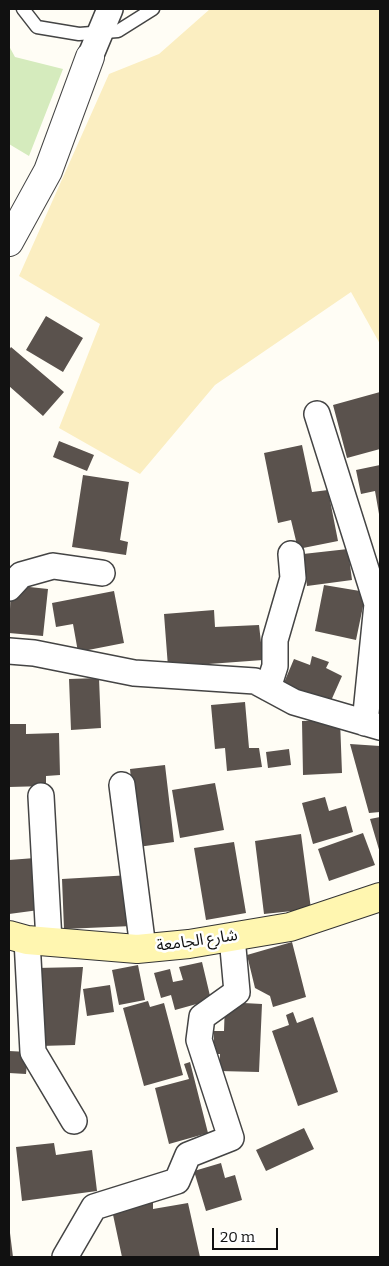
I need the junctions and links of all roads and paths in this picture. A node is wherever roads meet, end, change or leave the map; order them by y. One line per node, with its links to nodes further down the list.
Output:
1 (23, 9): 4 (lane)
2 (110, 9): 4 (street)
3 (153, 9): 4 (lane)
4 (101, 32): 5 (street)
5 (90, 57): 6 (street)
6 (9, 242)
7 (317, 414): 13 (street)
8 (292, 554): 12 (street)
9 (102, 573): 10 (street)
10 (9, 588)
11 (9, 652): 12 (street)
12 (268, 688): 13 (street)
13 (373, 725)
14 (122, 785): 19 (street)
15 (41, 796): 18 (street)
16 (380, 897): 17 (main road, شارع الجامعة)
17 (232, 937): 19 (main road, شارع الجامعة); 21 (street)
18 (28, 939): 19 (main road, شارع الجامعة); 20 (street)
19 (143, 948)
20 (74, 1121)
21 (65, 1257)

